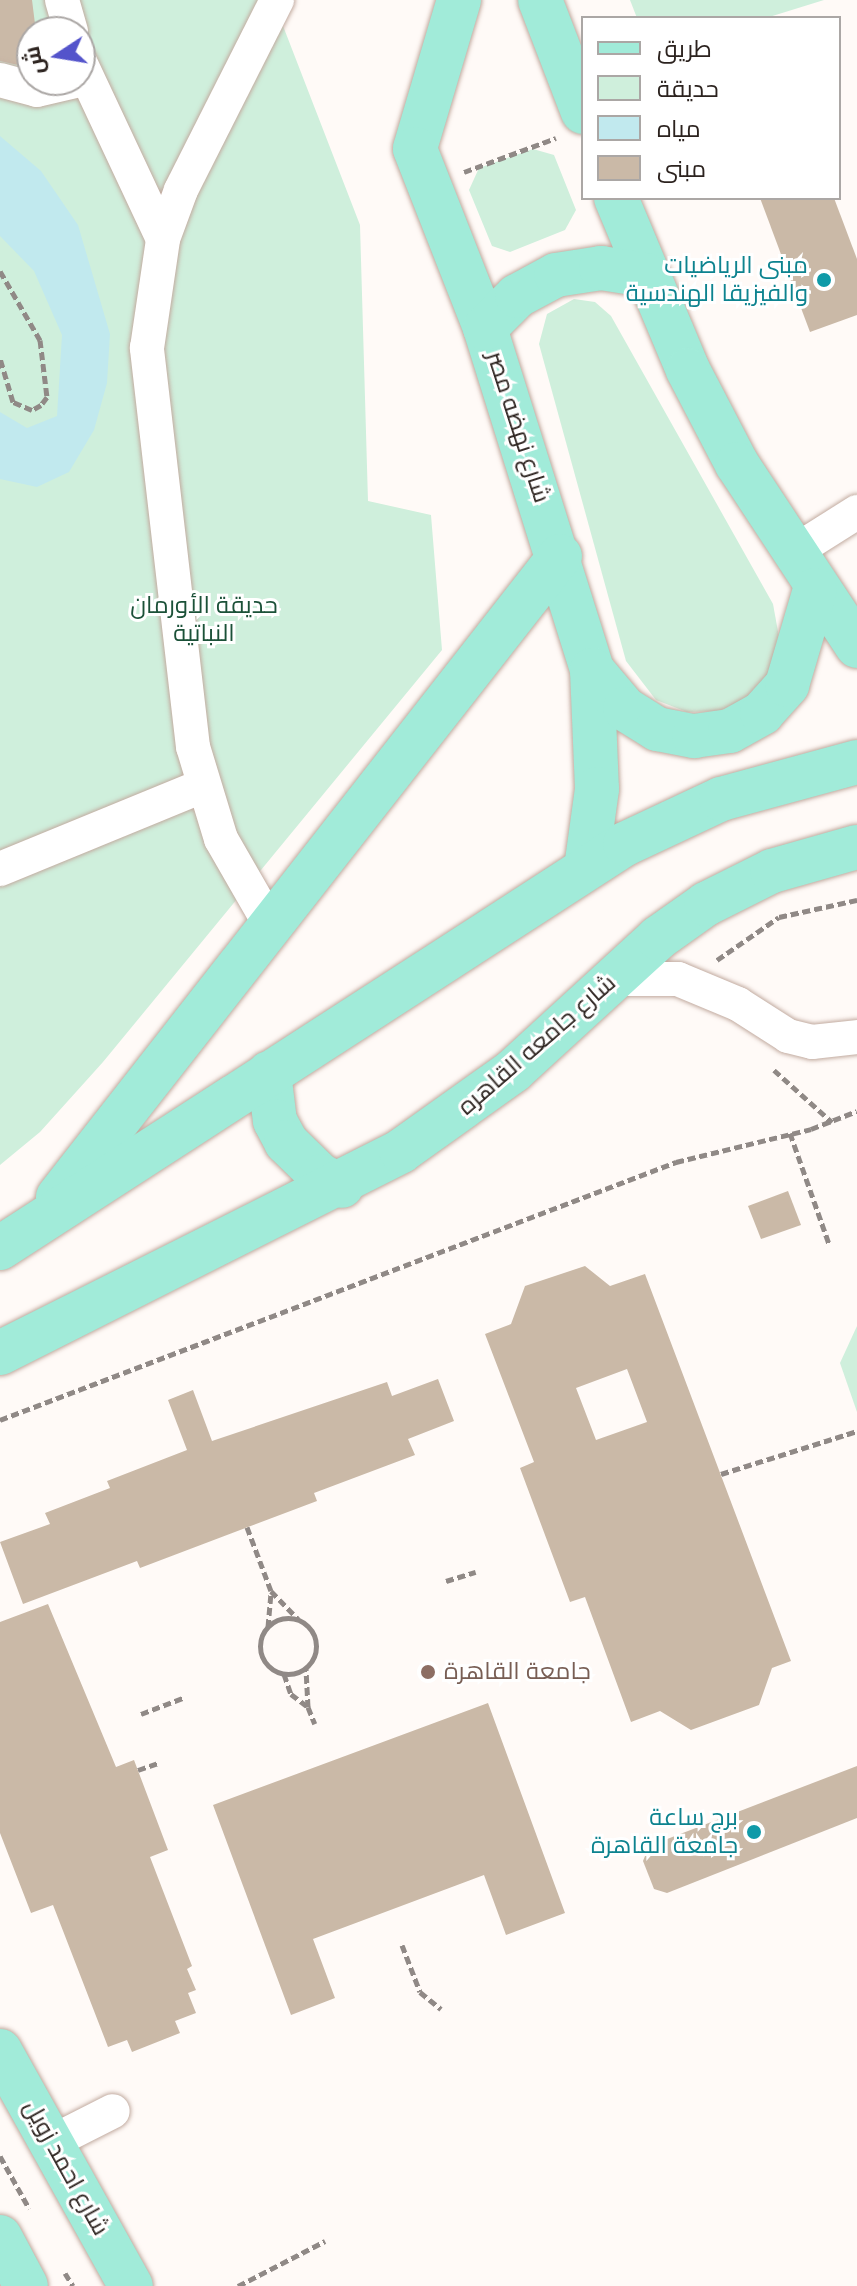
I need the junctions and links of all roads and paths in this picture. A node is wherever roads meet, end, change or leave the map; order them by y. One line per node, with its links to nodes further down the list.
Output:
1 (277, 0): 8 (street)
2 (459, 0): 6 (main road, شارع نهضه مصر)
3 (540, 0): 5 (main road)
4 (92, 96): 8 (street)
5 (576, 100): 6 (path)
6 (430, 185): 11 (main road, شارع نهضه مصر)
7 (617, 200): 10 (main road)
8 (163, 239): 20 (street)
9 (0, 271): 12 (path)
10 (645, 275): 11 (main road); 14 (main road)
11 (485, 328): 15 (main road, شارع نهضه مصر)
12 (0, 358)
13 (857, 512): 14 (street)
14 (792, 553): 16 (main road)
15 (560, 556): 18 (main road, شارع نهضه مصر); 24 (main road)
16 (815, 590): 17 (main road); 18 (main road)
17 (857, 646)
18 (592, 670): 23 (main road, شارع نهضه مصر)
19 (857, 762): 23 (main road)
20 (202, 786): 22 (street); 24 (street)
21 (857, 847): 25 (main road, شارع جامعه القاهره)
22 (2, 864)
23 (586, 868): 27 (main road)
24 (271, 926): 31 (main road)
25 (615, 979): 26 (street); 30 (main road, شارع جامعه القاهره)
26 (857, 1037)
27 (269, 1073): 30 (main road); 31 (main road)
28 (857, 1111): 29 (path)
29 (790, 1133): 32 (path); 35 (path)
30 (342, 1186): 34 (main road, شارع جامعه القاهره)
31 (37, 1225): 33 (main road)
32 (829, 1244)
33 (0, 1248)
34 (0, 1353)
35 (0, 1420)
36 (857, 1431): 37 (path)
37 (721, 1474)
38 (247, 1527): 41 (path)
39 (476, 1572): 40 (path)
40 (446, 1581)
41 (271, 1591): 42 (path); 43 (path)
42 (298, 1619): 43 (path); 44 (path)
43 (268, 1627): 45 (path)
44 (306, 1668): 45 (path); 47 (path)
45 (284, 1674): 47 (path)
46 (183, 1698): 48 (path)
47 (308, 1707): 49 (path)
48 (141, 1714)
49 (315, 1724)
50 (158, 1763): 51 (path)
51 (138, 1770)
52 (402, 1945): 53 (path)
53 (441, 2009)
54 (0, 2051): 56 (main road, شارع احمد زويل)
55 (113, 2111): 56 (street)
56 (52, 2142): 60 (main road, شارع احمد زويل)
57 (0, 2237): 59 (main road)
58 (325, 2241): 61 (path)
59 (26, 2286)
60 (131, 2286)
61 (238, 2286)

